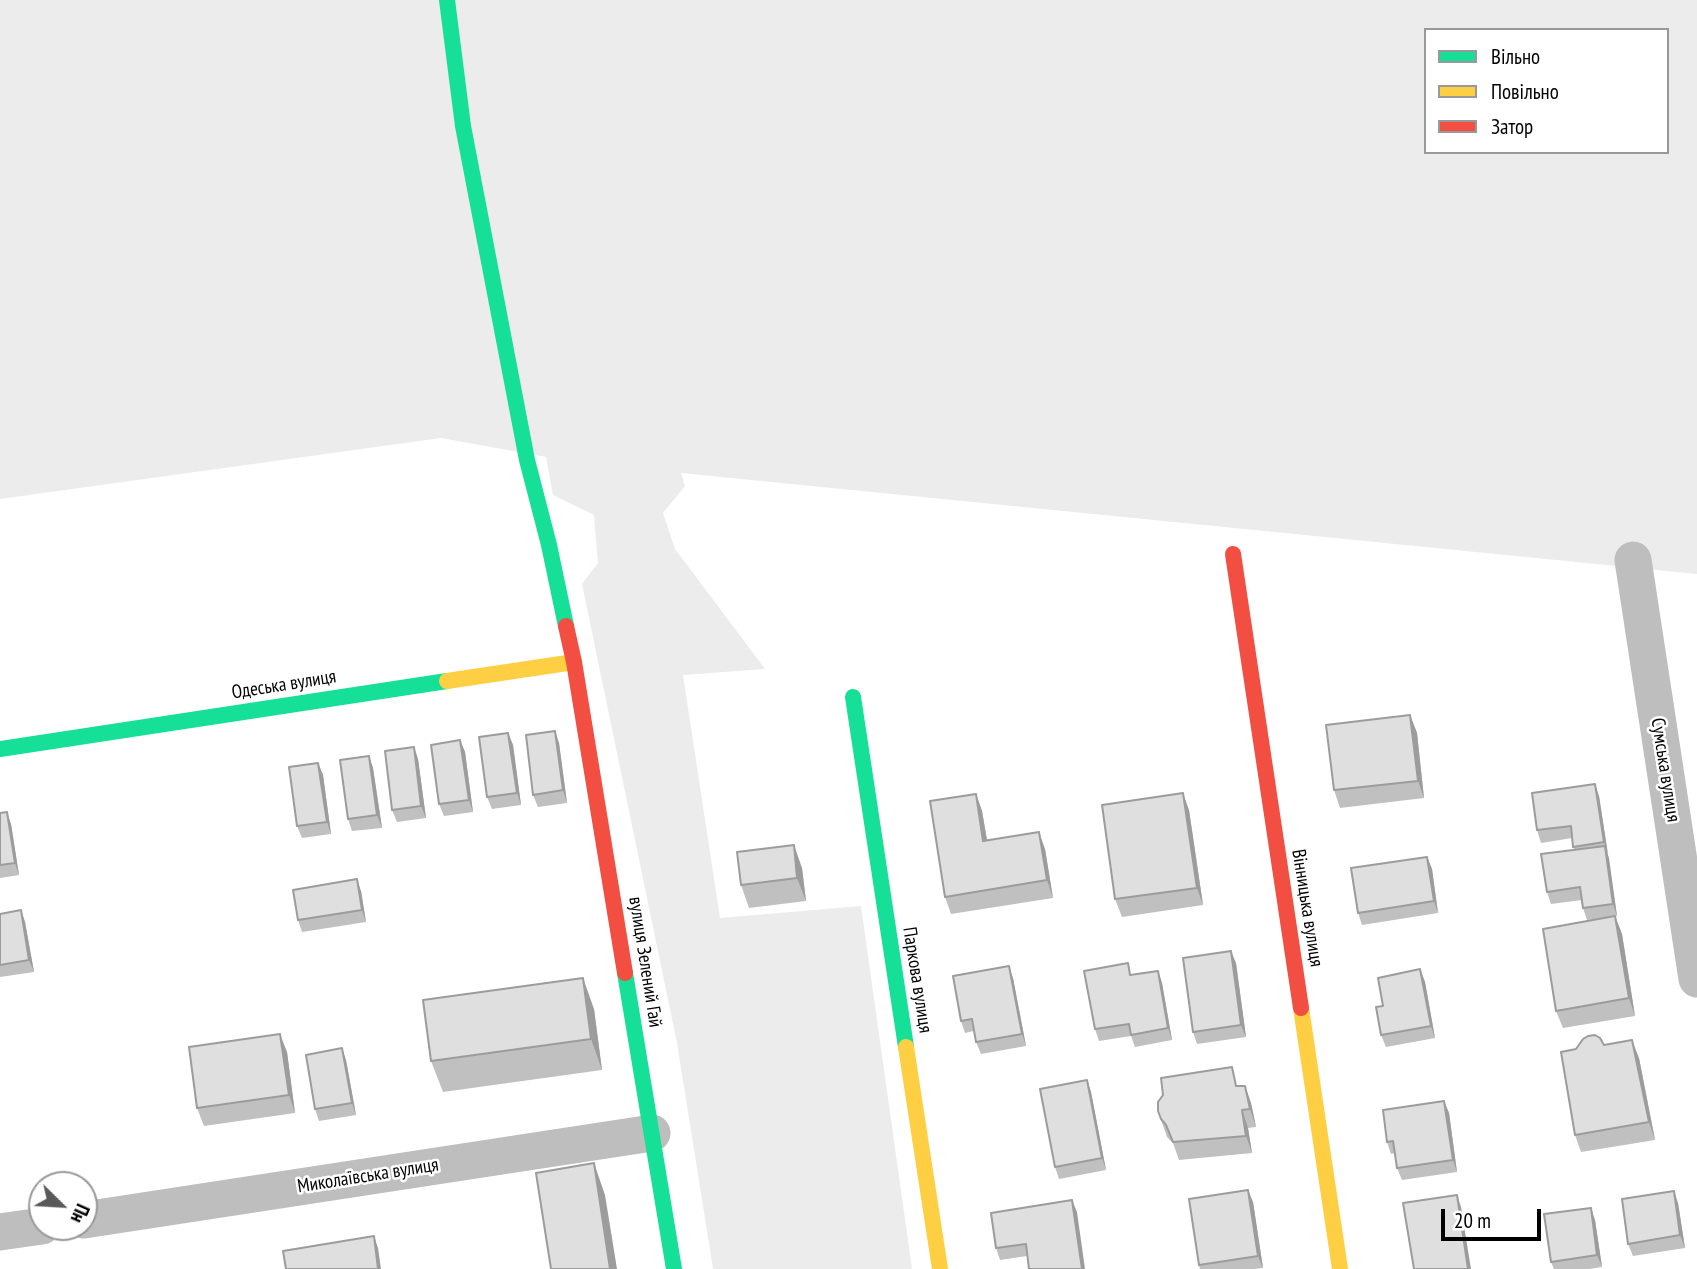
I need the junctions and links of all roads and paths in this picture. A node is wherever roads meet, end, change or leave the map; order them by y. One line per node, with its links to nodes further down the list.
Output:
1 (447, 0): 4 (street, вулиця Зелений Гай)
2 (1233, 554): 14 (street, Вінницька вулиця)
3 (1633, 560): 7 (street, Сумська вулиця)
4 (574, 662): 6 (street, Одеська вулиця); 8 (street, вулиця Зелений Гай)
5 (853, 697): 13 (street, Паркова вулиця)
6 (0, 749)
7 (1697, 979)
8 (652, 1133): 9 (street, Миколаївська вулиця); 12 (street, вулиця Зелений Гай)
9 (98, 1218)
10 (28, 1228): 11 (street)
11 (0, 1232)
12 (674, 1269)
13 (940, 1269)
14 (1340, 1269)

